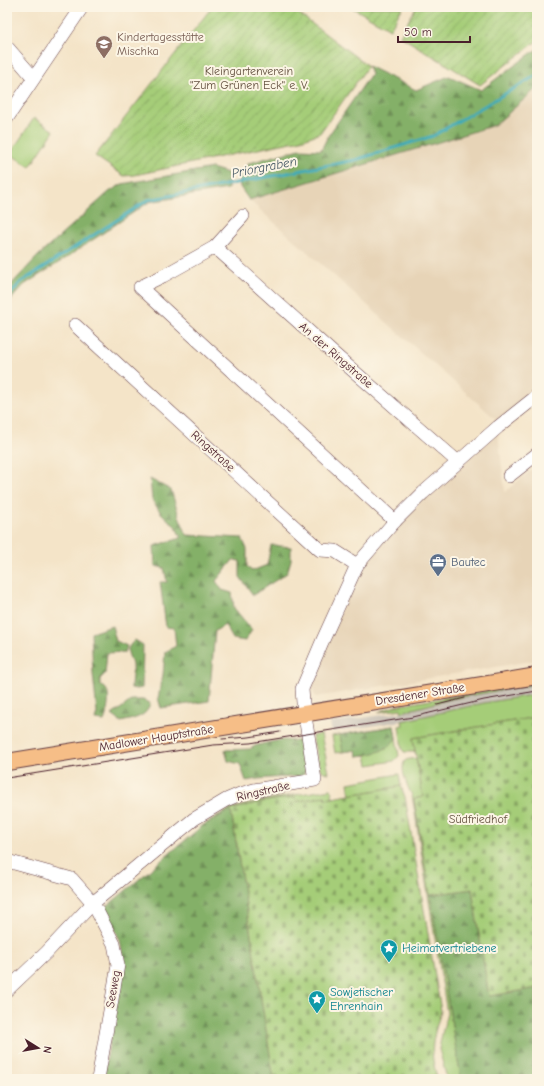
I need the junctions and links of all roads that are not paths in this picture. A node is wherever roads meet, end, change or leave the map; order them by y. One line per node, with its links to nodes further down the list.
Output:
1 (82, 7): 3 (street)
2 (7, 47): 3 (street)
3 (33, 77): 4 (street)
4 (7, 118)
5 (242, 216): 6 (street)
6 (215, 248): 10 (street, An der Ringstraße); 12 (street)
7 (75, 325): 13 (street, Ringstraße)
8 (537, 396): 10 (street, Ringstraße)
9 (537, 454): 11 (street)
10 (458, 462): 12 (street, Ringstraße)
11 (509, 476)
12 (395, 521): 13 (street, Ringstraße)
13 (357, 565): 15 (street, Ringstraße)
14 (537, 676): 15 (main road, Dresdener Straße)
15 (304, 714): 16 (main road, Madlower Hauptstraße); 18 (street, Ringstraße)
16 (7, 762)
17 (7, 860): 18 (street, Seeweg)
18 (93, 903): 19 (street, Ringstraße); 20 (street, Seeweg)
19 (7, 990)
20 (98, 1079)

